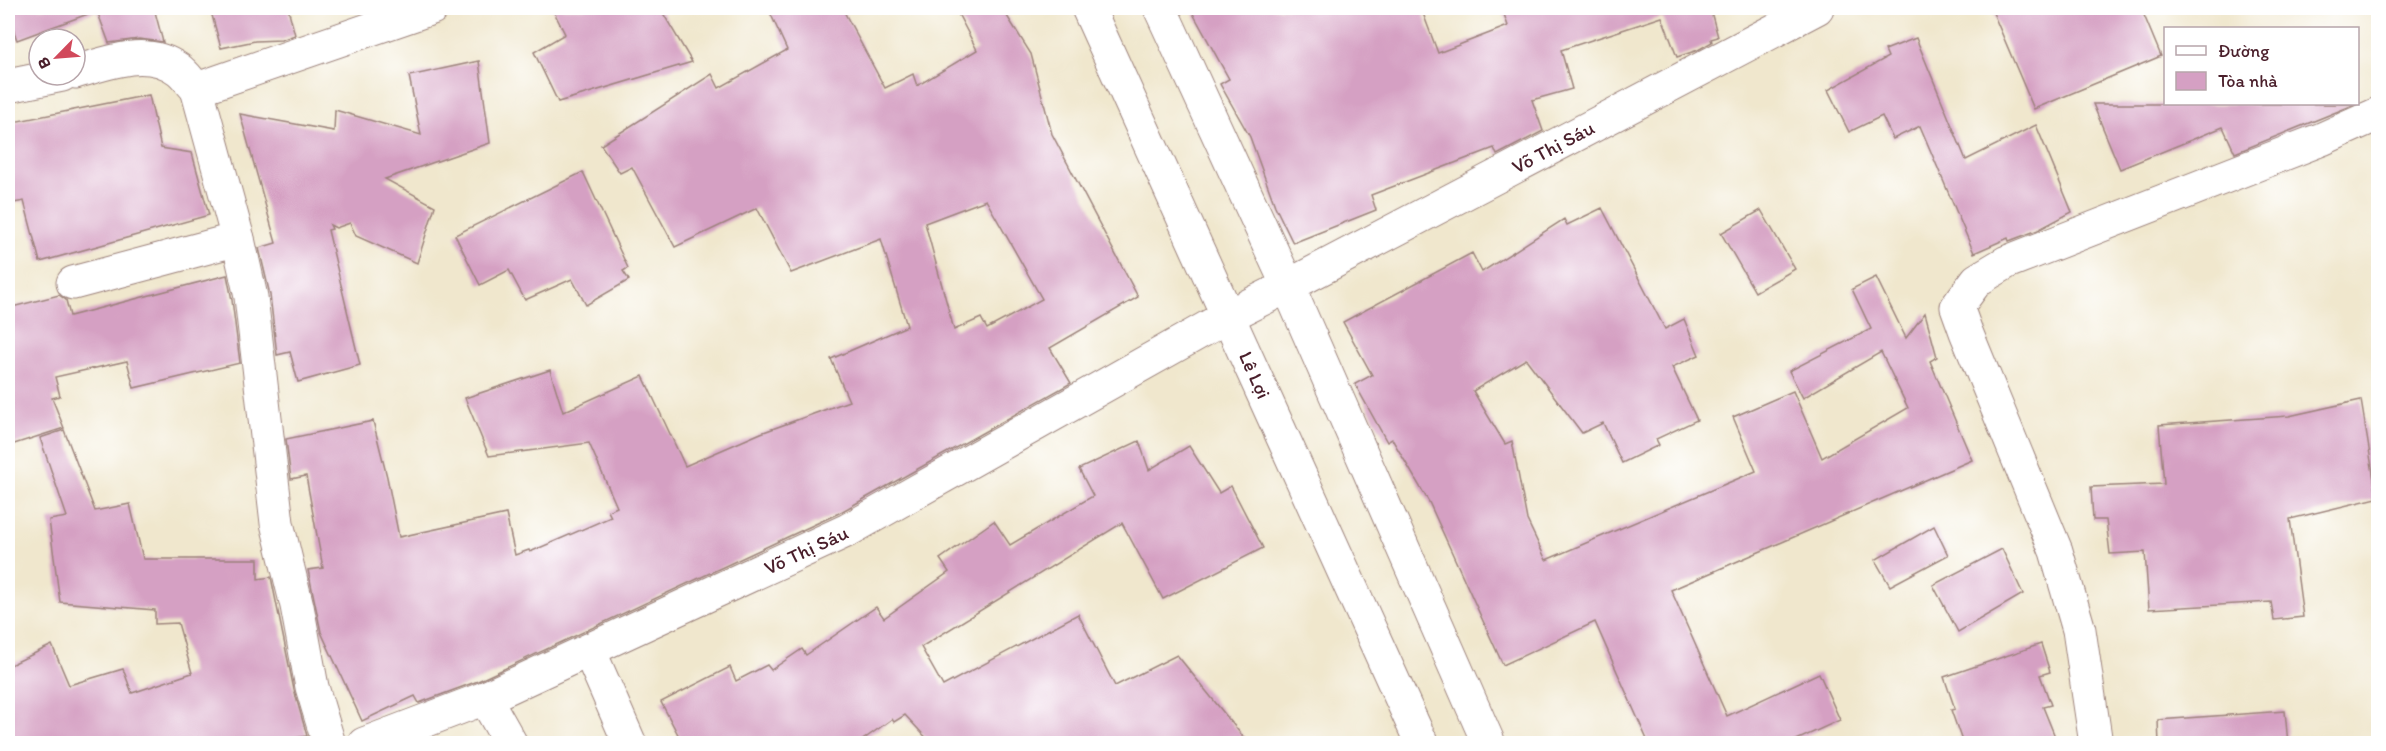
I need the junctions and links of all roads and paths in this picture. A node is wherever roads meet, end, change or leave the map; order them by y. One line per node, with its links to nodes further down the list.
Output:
1 (432, 8): 8 (street)
2 (1088, 8): 13 (street, Lê Lợi)
3 (1160, 8): 12 (street)
4 (1817, 8): 12 (street, Võ Thị Sáu)
5 (87, 69): 8 (street)
6 (27, 82): 7 (street)
7 (8, 86)
8 (197, 89): 10 (street)
9 (2379, 114): 22 (street)
10 (238, 238): 11 (street); 16 (street)
11 (73, 283)
12 (1288, 286): 13 (street, Võ Thị Sáu); 21 (street)
13 (1228, 316): 14 (street, Võ Thị Sáu); 20 (street, Lê Lợi)
14 (590, 650): 15 (street, Võ Thị Sáu); 19 (street)
15 (485, 698): 17 (street, Võ Thị Sáu); 18 (street)
16 (329, 744)
17 (364, 744)
18 (511, 744)
19 (630, 744)
20 (1422, 744)
21 (1489, 744)
22 (2096, 744)

